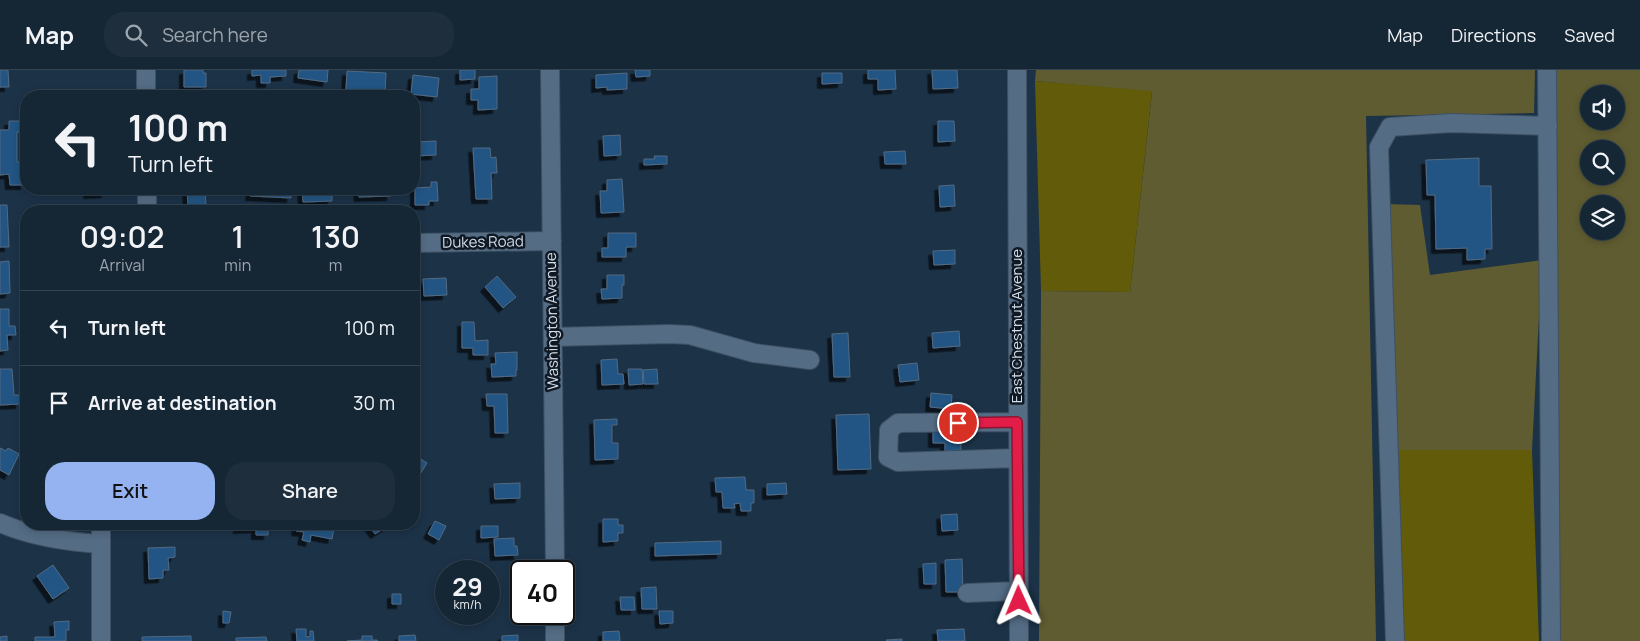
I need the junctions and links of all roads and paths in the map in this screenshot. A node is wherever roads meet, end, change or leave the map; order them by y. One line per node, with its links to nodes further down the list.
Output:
1 (146, 70): 5 (street)
2 (550, 70): 7 (street, Washington Avenue)
3 (1017, 70): 11 (street, East Chestnut Avenue)
4 (1547, 70): 6 (street)
5 (146, 90)
6 (1548, 126): 25 (street); 26 (street)
7 (552, 241): 8 (street, Dukes Road); 9 (street, Washington Avenue)
8 (420, 243)
9 (552, 337): 10 (street); 18 (street, Washington Avenue)
10 (810, 360)
11 (1017, 422): 12 (street, East Chestnut Avenue); 12 (street)
12 (1017, 458): 19 (street, East Chestnut Avenue)
13 (0, 523): 14 (street)
14 (20, 529)
15 (23, 530): 17 (street)
16 (101, 530): 17 (street)
17 (100, 544): 22 (street)
18 (555, 560)
19 (1019, 591): 20 (street); 24 (street, East Chestnut Avenue)
20 (967, 593)
21 (555, 625): 23 (street)
22 (101, 641)
23 (555, 641)
24 (1019, 641)
25 (1395, 641)
26 (1551, 641)

